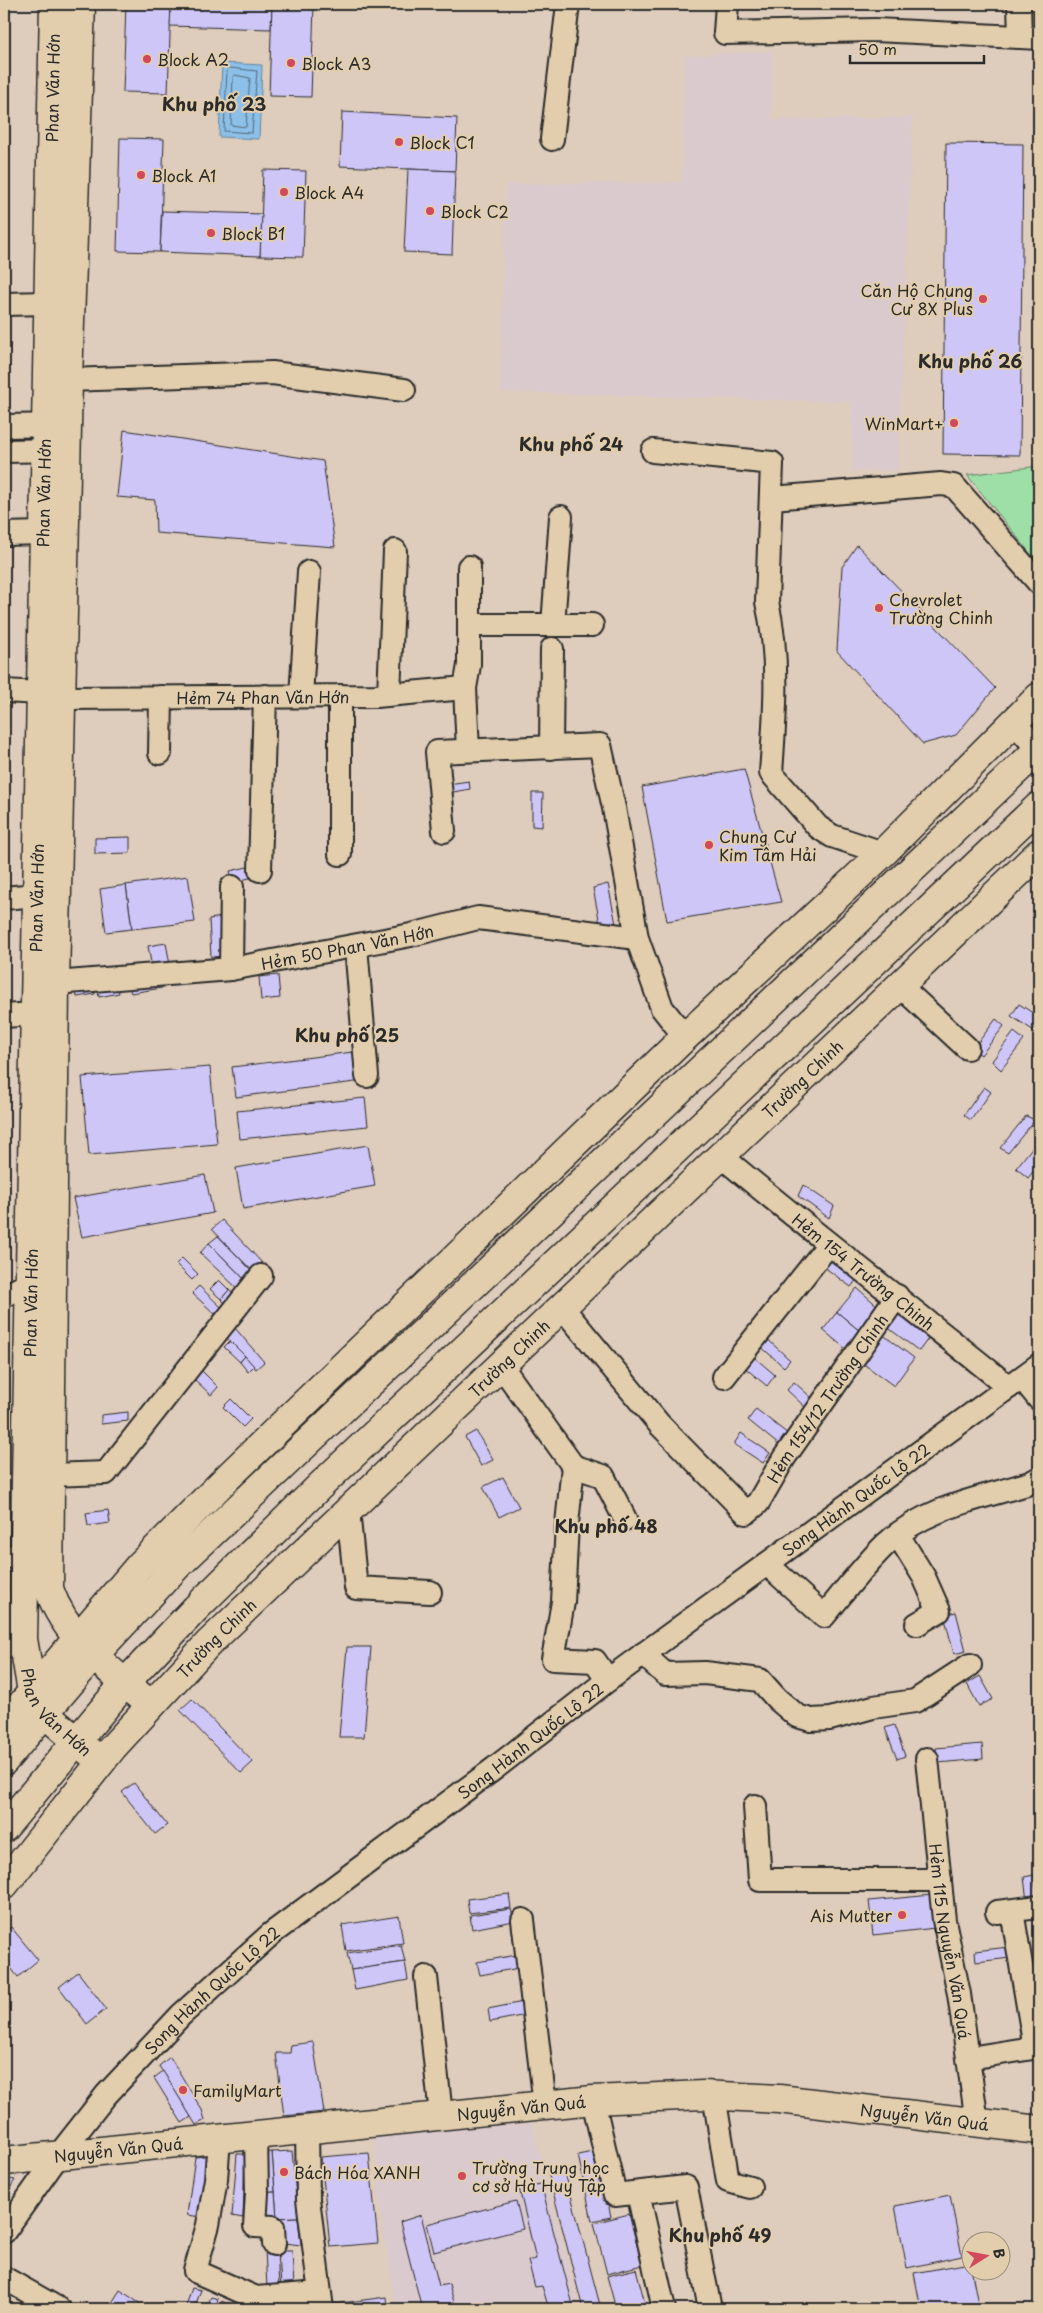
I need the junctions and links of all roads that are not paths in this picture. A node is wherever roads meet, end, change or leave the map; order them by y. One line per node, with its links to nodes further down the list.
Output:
1 (54, 4): 8 (main road, Phan Văn Hớn)
2 (81, 4): 10 (main road, Phan Văn Hớn)
3 (568, 4): 7 (street)
4 (727, 4): 6 (street)
5 (1018, 4): 6 (street)
6 (1029, 38)
7 (552, 139)
8 (47, 303): 9 (street); 13 (main road, Phan Văn Hớn)
9 (4, 304)
10 (68, 380): 11 (street); 13 (main road, Phan Văn Hớn)
11 (404, 390)
12 (4, 426): 13 (street)
13 (56, 437): 14 (street); 18 (main road, Phan Văn Hớn); 31 (main road, Phan Văn Hớn)
14 (4, 451)
15 (653, 451): 16 (street)
16 (772, 498): 23 (street); 45 (street)
17 (561, 517): 25 (street)
18 (43, 533): 19 (street); 31 (main road, Phan Văn Hớn)
19 (4, 534)
20 (395, 551): 30 (street)
21 (469, 567): 24 (street)
22 (309, 572): 33 (street)
23 (1039, 584)
24 (469, 625): 25 (street); 28 (street)
25 (554, 625): 26 (street)
26 (592, 625)
27 (552, 649): 38 (street)
28 (465, 688): 30 (street, Hẻm 74 Phan Văn Hớn); 39 (street)
29 (4, 691): 31 (street, Hẻm 74 Phan Văn Hớn)
30 (389, 694): 34 (street, Hẻm 74 Phan Văn Hớn)
31 (51, 696): 35 (street, Hẻm 74 Phan Văn Hớn); 49 (main road, Phan Văn Hớn); 54 (main road, Phan Văn Hớn)
32 (265, 696): 33 (street, Hẻm 74 Phan Văn Hớn); 35 (street, Hẻm 74 Phan Văn Hớn); 47 (street)
33 (301, 696): 34 (street, Hẻm 74 Phan Văn Hớn)
34 (340, 696): 46 (street)
35 (161, 697): 41 (street)
36 (1039, 697): 37 (main road)
37 (1015, 723): 40 (street); 45 (main road)
38 (550, 748): 39 (street); 51 (street)
39 (468, 750): 43 (street)
40 (1039, 750): 84 (main road)
41 (160, 752)
42 (1039, 806): 88 (main road)
43 (444, 831)
44 (1039, 852): 55 (main road, Trường Chinh)
45 (882, 853): 58 (main road)
46 (340, 854)
47 (260, 870)
48 (232, 887): 53 (street)
49 (36, 895): 50 (street); 56 (main road, Phan Văn Hớn)
50 (4, 898)
51 (637, 938): 52 (street, Hẻm 50 Phan Văn Hớn); 58 (street)
52 (356, 946): 53 (street, Hẻm 50 Phan Văn Hớn); 60 (street)
53 (231, 969): 54 (street, Hẻm 50 Phan Văn Hớn)
54 (55, 983): 61 (main road, Phan Văn Hớn)
55 (899, 985): 59 (street); 62 (main road, Trường Chinh)
56 (34, 1014): 57 (street); 61 (main road, Phan Văn Hớn)
57 (4, 1016)
58 (685, 1037): 84 (main road)
59 (967, 1048)
60 (367, 1076)
61 (43, 1124): 65 (main road, Phan Văn Hớn); 74 (main road, Phan Văn Hớn)
62 (720, 1155): 63 (street, Hẻm 154 Trường Chinh); 68 (main road, Trường Chinh)
63 (829, 1244): 67 (street, Hẻm 154 Trường Chinh); 70 (street)
64 (261, 1276): 74 (street)
65 (30, 1283): 66 (street); 79 (main road, Phan Văn Hớn)
66 (4, 1296)
67 (897, 1296): 68 (street, Hẻm 154/12 Trường Chinh); 71 (street, Hẻm 154 Trường Chinh)
68 (561, 1306): 69 (main road, Trường Chinh)
69 (500, 1364): 73 (street); 76 (main road, Trường Chinh)
70 (724, 1377)
71 (1023, 1377): 72 (street, Hẻm 154 Trường Chinh); 80 (street, Song Hành Quốc Lộ 22)
72 (1039, 1400)
73 (573, 1466): 77 (street); 87 (street)
74 (50, 1474): 84 (main road, Phan Văn Hớn)
75 (1039, 1478): 78 (street)
76 (348, 1510): 81 (street); 90 (main road, Trường Chinh)
77 (625, 1518)
78 (898, 1535): 80 (street); 82 (street)
79 (14, 1556): 83 (main road, Phan Văn Hớn)
80 (767, 1564): 85 (street, Song Hành Quốc Lộ 22)
81 (430, 1592)
82 (917, 1624)
83 (13, 1643): 89 (main road, Phan Văn Hớn)
84 (86, 1646): 88 (main road, Phan Văn Hớn); 89 (main road)
85 (643, 1654): 86 (street); 87 (street, Song Hành Quốc Lộ 22)
86 (970, 1665)
87 (608, 1680): 114 (street, Song Hành Quốc Lộ 22)
88 (125, 1683): 90 (main road, Phan Văn Hớn); 92 (main road)
89 (38, 1702): 91 (main road); 92 (main road, Phan Văn Hớn); 94 (main road)
90 (151, 1705): 95 (main road, Trường Chinh)
91 (4, 1725)
92 (76, 1740): 95 (main road, Phan Văn Hớn); 97 (main road)
93 (927, 1760): 98 (street, Hẻm 115 Nguyễn Văn Quá)
94 (4, 1762)
95 (101, 1762): 99 (main road, Trường Chinh)
96 (755, 1806): 98 (street)
97 (4, 1828)
98 (940, 1880): 104 (street, Hẻm 115 Nguyễn Văn Quá)
99 (4, 1885)
100 (1039, 1907): 103 (street)
101 (523, 1920): 107 (street)
102 (426, 1977): 108 (street)
103 (1037, 2047): 104 (street)
104 (969, 2058): 109 (street, Hẻm 115 Nguyễn Văn Quá)
105 (714, 2095): 106 (main road, Nguyễn Văn Quá); 109 (main road, Nguyễn Văn Quá); 116 (street)
106 (593, 2100): 107 (main road, Nguyễn Văn Quá); 117 (street)
107 (545, 2105): 108 (main road, Nguyễn Văn Quá)
108 (441, 2115): 110 (main road, Nguyễn Văn Quá)
109 (977, 2122): 111 (main road, Nguyễn Văn Quá)
110 (307, 2129): 112 (main road, Nguyễn Văn Quá); 123 (street)
111 (1039, 2130)
112 (256, 2135): 113 (main road, Nguyễn Văn Quá); 119 (street)
113 (219, 2139): 114 (main road, Nguyễn Văn Quá); 122 (street)
114 (58, 2156): 115 (main road, Nguyễn Văn Quá); 118 (street)
115 (4, 2161)
116 (750, 2187)
117 (638, 2193): 124 (street); 125 (street)
118 (4, 2232)
119 (274, 2244)
120 (4, 2278): 121 (street)
121 (59, 2309)
122 (310, 2309)
123 (322, 2309)
124 (664, 2309)
125 (710, 2309)

